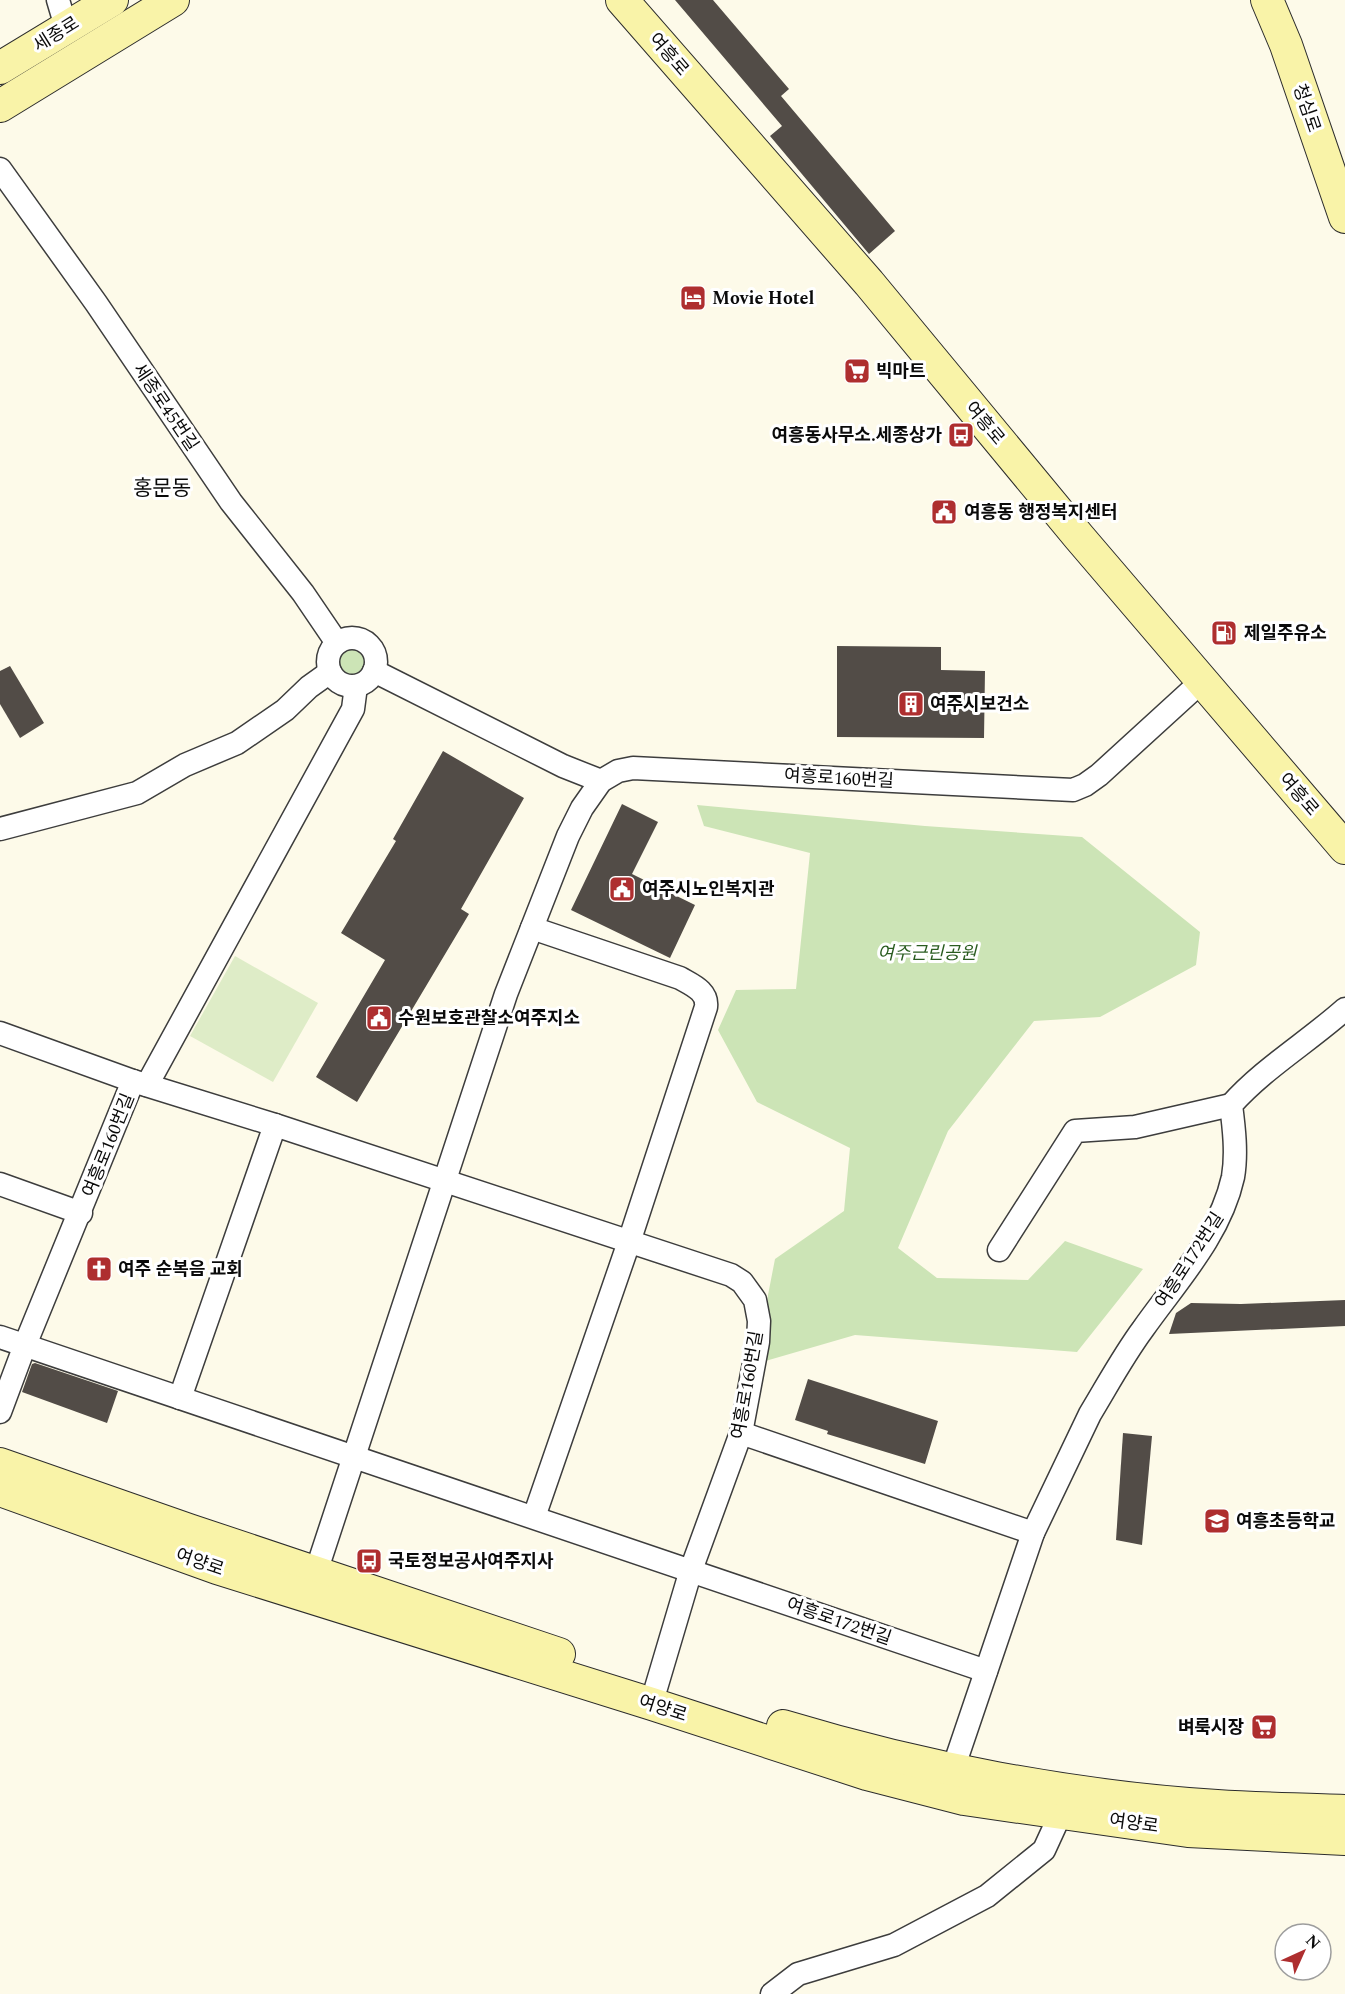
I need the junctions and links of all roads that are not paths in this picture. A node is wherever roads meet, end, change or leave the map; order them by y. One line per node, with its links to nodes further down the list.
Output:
1 (112, 0): 5 (street, 세종로)
2 (173, 0): 7 (street)
3 (622, 0): 13 (street, 여흥로)
4 (1267, 0): 9 (street, 청심로)
5 (62, 14): 6 (street, 세종로)
6 (0, 68)
7 (0, 106)
8 (0, 169): 10 (street, 세종로45번길)
9 (1345, 217)
10 (337, 643): 11 (street); 12 (street)
11 (374, 671): 14 (street); 15 (street)
12 (330, 672): 14 (street); 16 (street)
13 (1202, 681): 15 (street, 여흥로160번길); 17 (street, 여흥로)
14 (356, 686): 21 (street)
15 (601, 781): 18 (street)
16 (0, 829)
17 (1345, 848)
18 (532, 928): 24 (street); 27 (street)
19 (1345, 1009): 22 (street)
20 (0, 1033): 21 (street)
21 (140, 1083): 23 (street, 여흥로160번길); 26 (street, 여흥로160번길)
22 (1232, 1105): 28 (street); 38 (street, 여흥로172번길)
23 (275, 1125): 24 (street, 여흥로160번길); 31 (street)
24 (445, 1181): 27 (street, 여흥로160번길); 34 (street)
25 (0, 1184): 26 (street)
26 (81, 1213): 30 (street, 여흥로160번길)
27 (628, 1242): 33 (street, 여흥로160번길); 37 (street)
28 (999, 1250)
29 (0, 1337): 30 (street)
30 (25, 1345): 31 (street); 32 (street, 여흥로160번길)
31 (180, 1398): 34 (street)
32 (0, 1412)
33 (741, 1433): 38 (street); 39 (street, 여흥로160번길)
34 (353, 1456): 37 (street); 40 (street)
35 (0, 1464): 40 (street, 여양로)
36 (0, 1490): 40 (street, 여양로)
37 (534, 1517): 39 (street)
38 (1033, 1533): 41 (street, 여흥로172번길)
39 (691, 1570): 41 (street, 여흥로172번길); 42 (street, 여흥로160번길)
40 (312, 1585): 42 (street, 여양로); 44 (street, 여양로)
41 (986, 1671): 43 (street, 여흥로172번길)
42 (656, 1688): 43 (street, 여양로)
43 (953, 1769): 44 (street, 여양로)
44 (1062, 1801): 45 (street, 여양로); 46 (street, 여양로); 47 (street)
45 (1345, 1811)
46 (1345, 1839)
47 (772, 1994)

